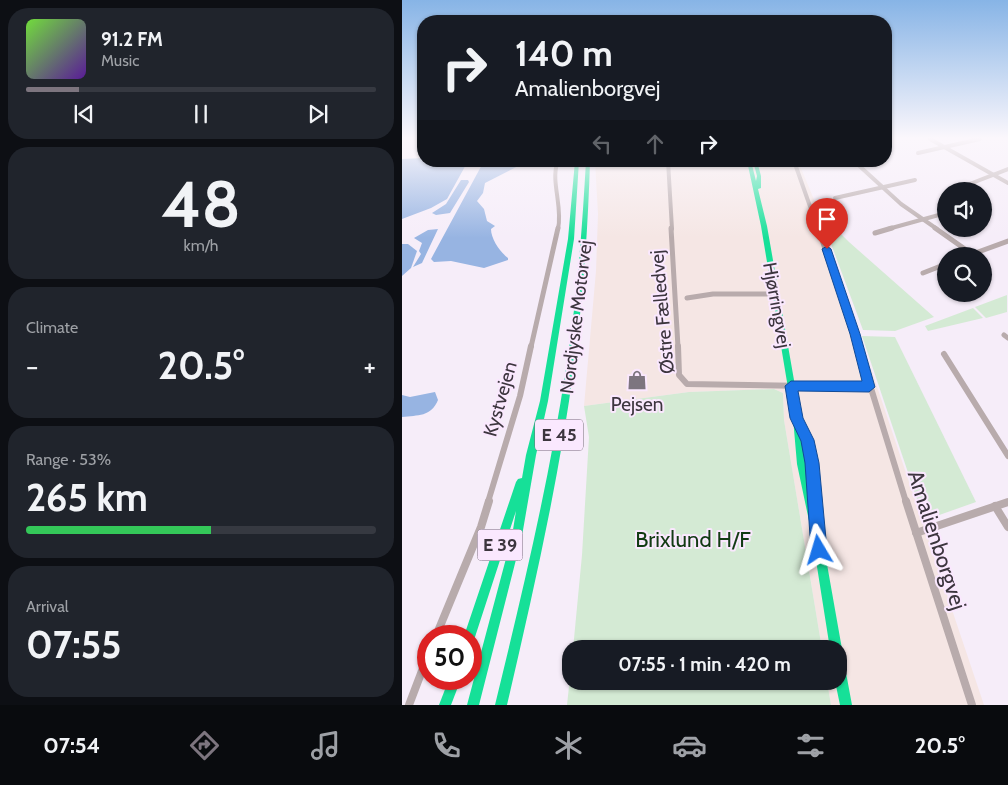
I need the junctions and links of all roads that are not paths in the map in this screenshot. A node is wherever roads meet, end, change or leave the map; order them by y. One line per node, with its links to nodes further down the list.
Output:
1 (555, 172): 37 (street, Kystvejen)
2 (577, 172): 31 (main road, Nordjyske Motorvej / E 45)
3 (588, 172): 46 (main road, Nordjyske Motorvej / E 45)
4 (669, 172): 29 (street, Østre Fælledvej)
5 (752, 172): 16 (main road, Hjørringvej)
6 (757, 172): 16 (main road, Hjørringvej)
7 (799, 172): 30 (street, Amalienborgvej)
8 (865, 172): 15 (street)
9 (987, 172): 11 (street)
10 (1000, 172): 11 (street)
11 (992, 175): 13 (street); 14 (street)
12 (915, 180): 15 (street)
13 (974, 182)
14 (1008, 183)
15 (881, 187): 17 (street); 19 (street)
16 (758, 193): 26 (main road, Hjørringvej)
17 (835, 198)
18 (937, 216): 19 (street)
19 (922, 220): 20 (street); 22 (street)
20 (875, 233)
21 (1008, 241): 23 (street)
22 (959, 247)
23 (992, 247)
24 (937, 268): 25 (street)
25 (923, 273)
26 (775, 294): 27 (street); 29 (main road, Hjørringvej)
27 (687, 298)
28 (944, 354): 32 (street)
29 (791, 386): 30 (street); 39 (main road, Hjørringvej)
30 (869, 387): 36 (street, Amalienborgvej)
31 (531, 455): 38 (main road, E 39); 45 (main road, E 45)
32 (1008, 456)
33 (1008, 502): 34 (street)
34 (995, 506): 35 (street); 36 (street)
35 (1008, 527)
36 (916, 532): 48 (street, Amalienborgvej)
37 (440, 625)
38 (474, 625)
39 (835, 640)
40 (417, 684): 43 (street)
41 (451, 690): 44 (main road)
42 (843, 690): 47 (main road)
43 (409, 705)
44 (445, 705)
45 (473, 705)
46 (500, 705)
47 (846, 705)
48 (972, 705)

